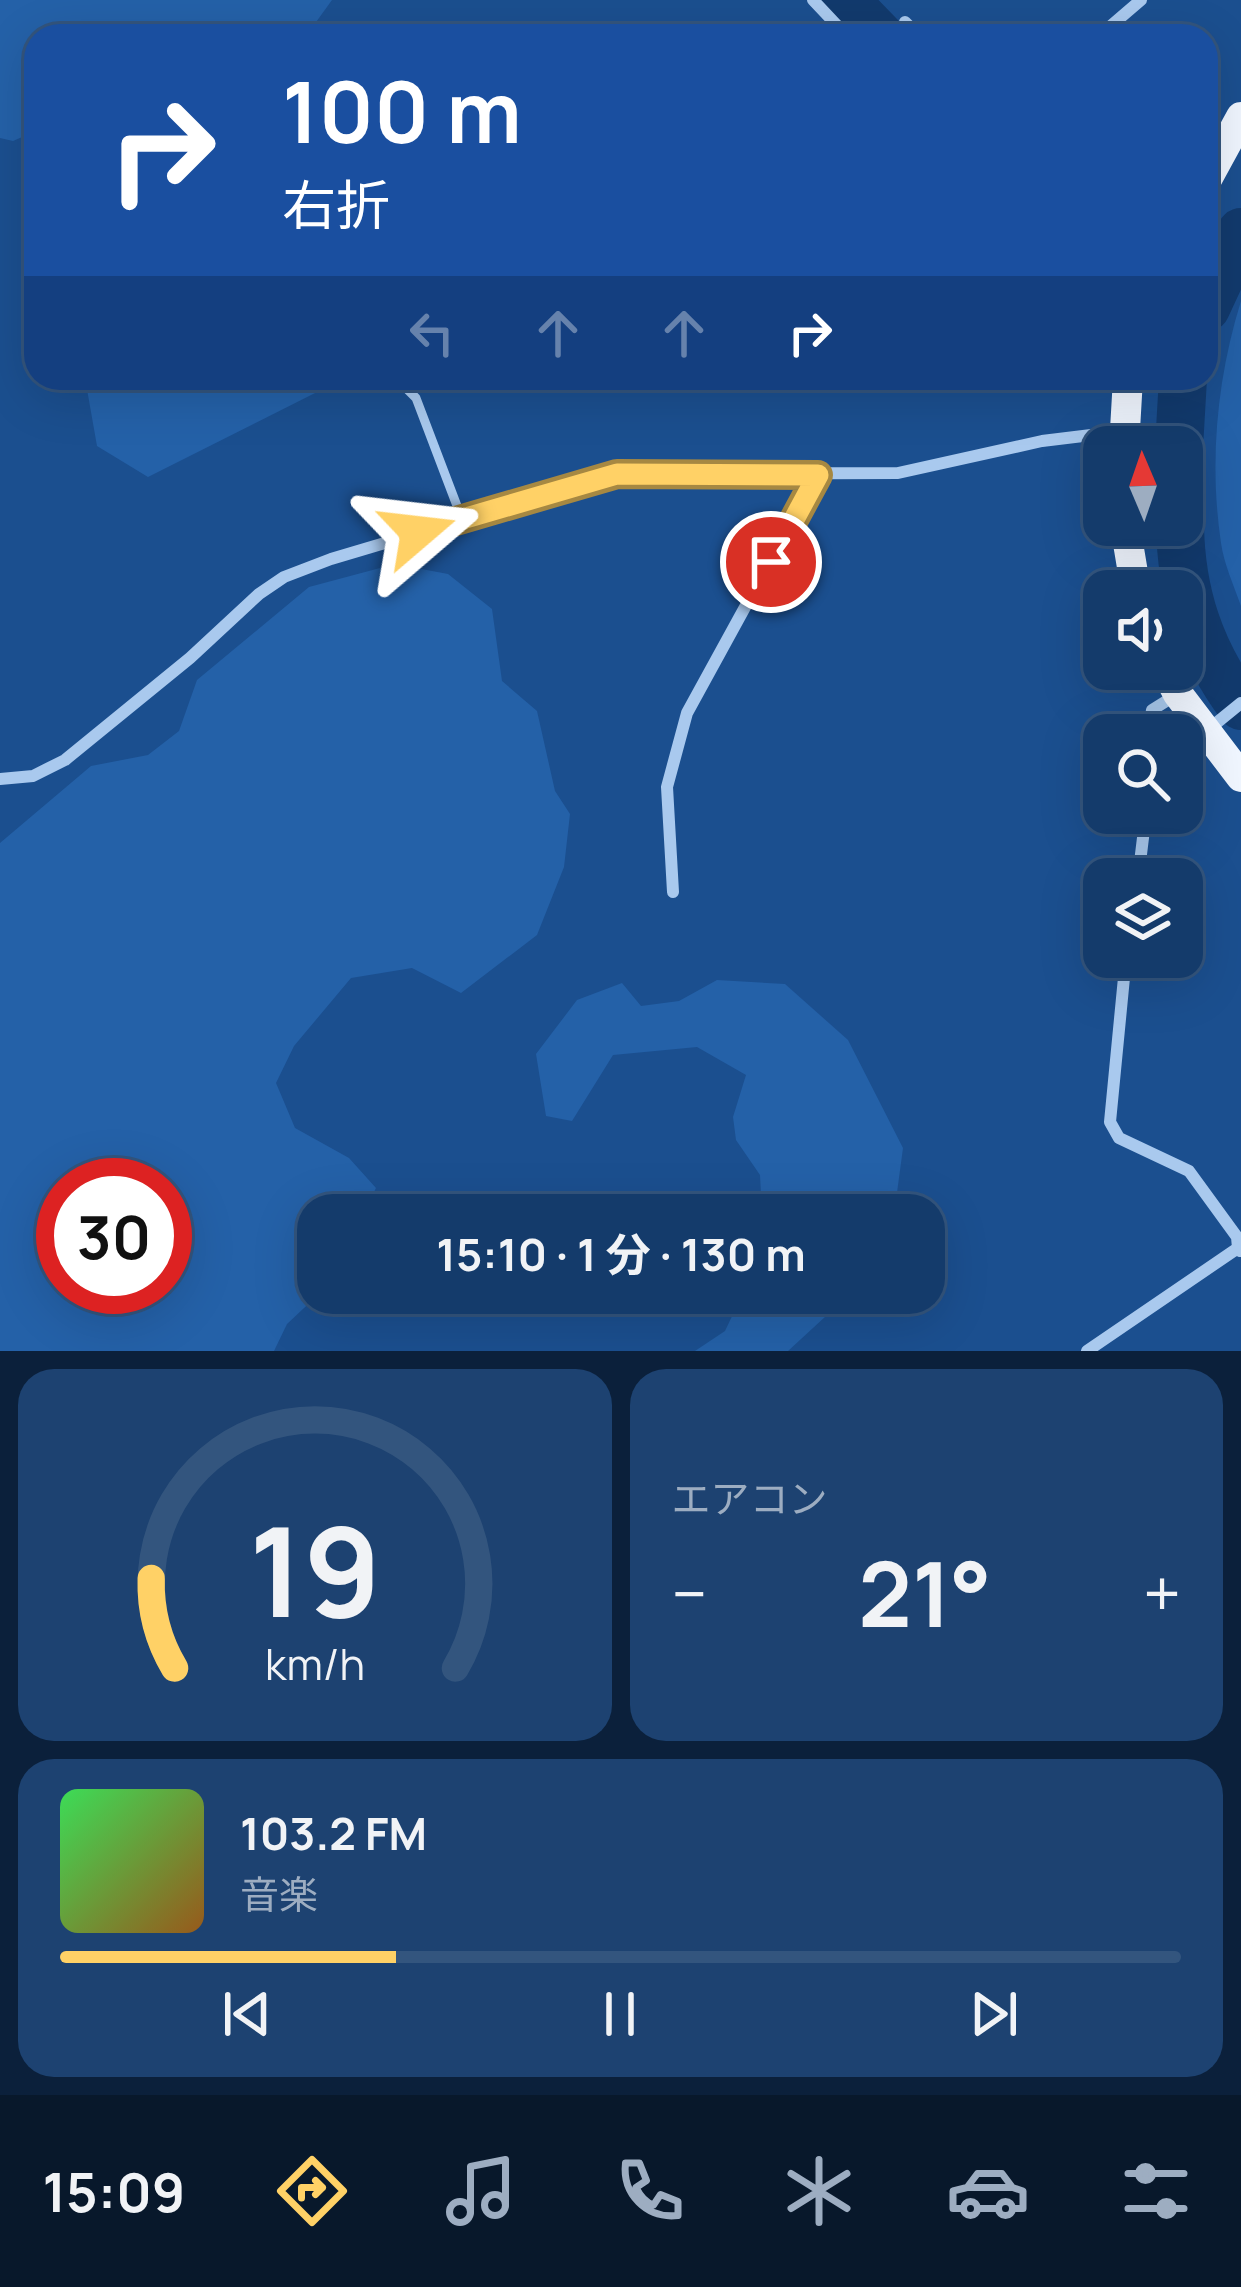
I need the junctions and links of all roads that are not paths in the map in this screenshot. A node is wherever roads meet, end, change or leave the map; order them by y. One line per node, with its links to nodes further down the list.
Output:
1 (814, 0): 3 (street)
2 (1141, 0): 4 (street)
3 (836, 24)
4 (1113, 24)
5 (1241, 117): 6 (main road)
6 (1218, 159)
7 (408, 390): 12 (lane)
8 (1127, 390): 9 (main road)
9 (1125, 426)
10 (1083, 440): 11 (street)
11 (818, 475): 12 (street); 18 (street)
12 (463, 519): 17 (street)
13 (1180, 690): 15 (main road)
14 (1241, 703): 15 (street)
15 (1212, 727): 16 (main road)
16 (1241, 777)
17 (0, 779)
18 (673, 892)
19 (1124, 978): 20 (street)
20 (1240, 1250): 21 (street)
21 (1087, 1351)

